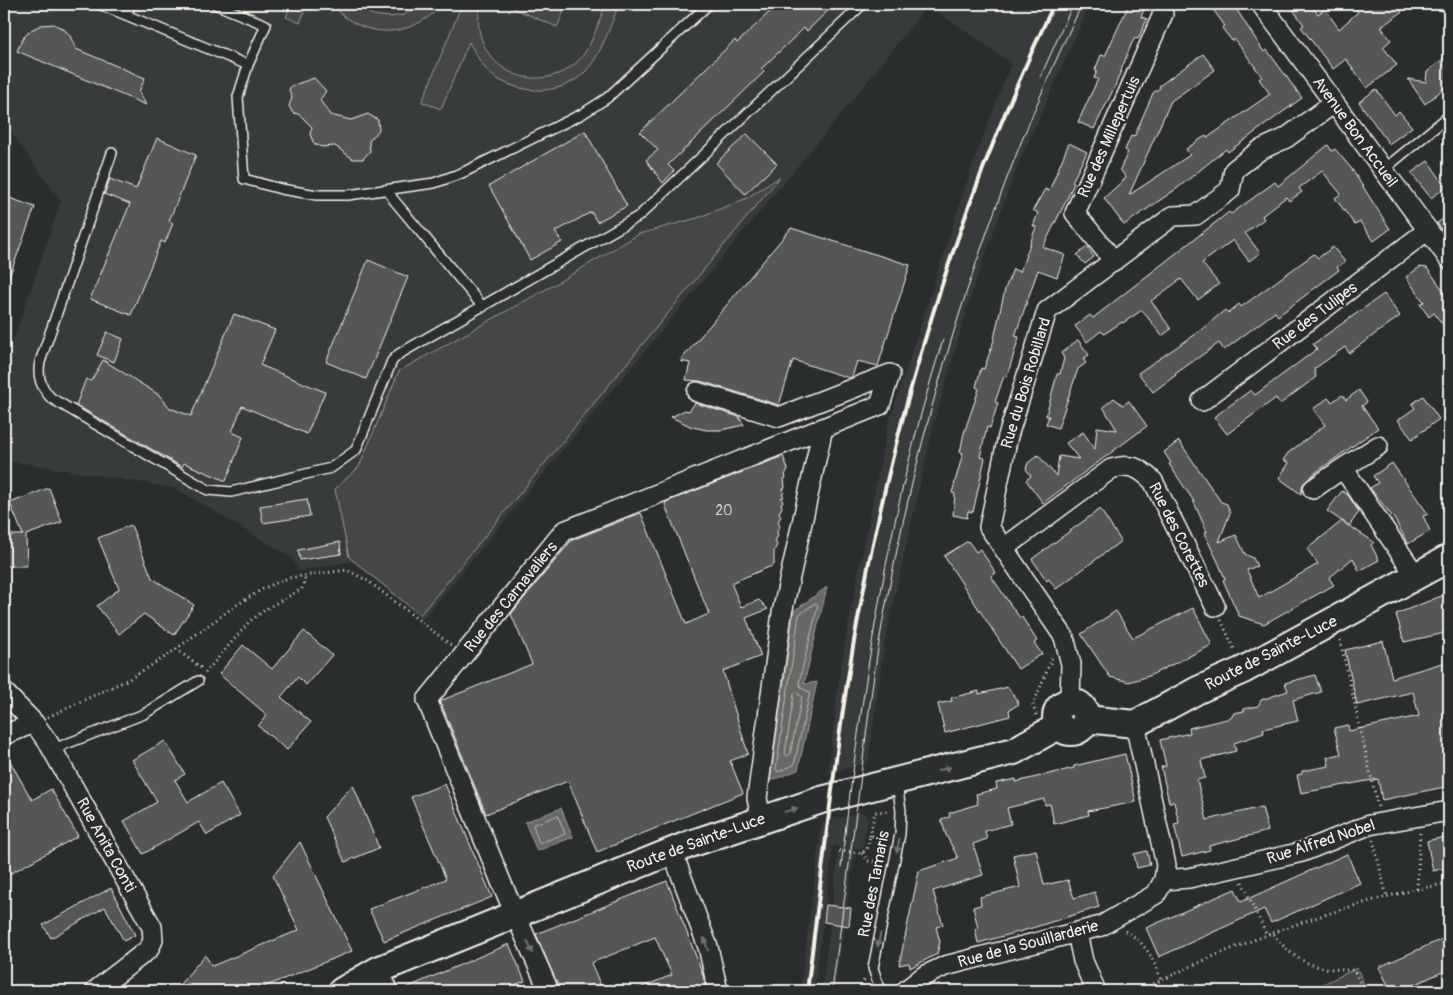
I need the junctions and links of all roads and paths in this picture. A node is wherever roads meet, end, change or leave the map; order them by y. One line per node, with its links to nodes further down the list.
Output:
1 (99, 4): 8 (lane)
2 (131, 4): 8 (lane)
3 (215, 4): 9 (lane)
4 (709, 4): 14 (lane)
5 (863, 4): 18 (lane)
6 (1160, 4): 17 (street, Rue des Millepertuis)
7 (1261, 4): 10 (street, Avenue Bon Accueil)
8 (126, 15): 9 (lane)
9 (248, 65): 14 (lane)
10 (1334, 103): 13 (street, Avenue Bon Accueil); 17 (street, Rue du Bois Robillard)
11 (1449, 116): 13 (lane)
12 (112, 153): 18 (lane)
13 (1383, 170): 15 (street, Avenue Bon Accueil)
14 (388, 190): 18 (lane)
15 (1428, 230): 16 (street, Avenue Bon Accueil); 20 (street, Rue des Tulipes)
16 (1449, 259)
17 (1114, 261): 25 (street, Rue du Bois Robillard)
18 (482, 307)
19 (697, 392): 21 (street, Rue des Carnavaliers)
20 (1202, 401)
21 (823, 428): 33 (street, Rue des Carnavaliers); 48 (street)
22 (1378, 446): 23 (street)
23 (1343, 468): 24 (street); 28 (street)
24 (1313, 489)
25 (1004, 548): 29 (street, Rue des Corettes); 38 (street, Rue du Bois Robillard)
26 (1449, 558): 28 (street, Route de Sainte-Luce)
27 (306, 575): 31 (path); 33 (path); 35 (path)
28 (1416, 576): 30 (street, Route de Sainte-Luce)
29 (1215, 606): 34 (path, Rue des Corettes)
30 (1336, 620): 34 (street, Route de Sainte-Luce); 49 (path)
31 (176, 649): 35 (path); 40 (path)
32 (1055, 653): 39 (path)
33 (465, 655): 61 (street, Rue des Carnavaliers)
34 (1243, 670): 41 (street, Route de Sainte-Luce)
35 (206, 671): 36 (path)
36 (198, 681): 43 (lane)
37 (4, 692): 40 (street, Rue Anita Conti)
38 (1078, 710): 39 (street); 41 (street)
39 (1048, 722): 44 (street, Route de Sainte-Luce, one-way to 39)
40 (34, 723): 42 (street); 43 (street, Rue Anita Conti)
41 (1135, 724): 57 (street)
42 (4, 735)
43 (53, 749): 68 (street, Rue Anita Conti)
44 (897, 780): 45 (lane, Rue des Tamaris); 48 (street, Route de Sainte-Luce, one-way to 44)
45 (901, 811): 50 (path); 72 (lane, Rue des Tamaris, one-way to 72)
46 (1449, 812): 47 (street, Rue Alfred Nobel)
47 (1419, 816): 49 (street, Rue Alfred Nobel); 59 (path)
48 (761, 819): 51 (street, Route de Sainte-Luce)
49 (1375, 824): 56 (street, Rue Alfred Nobel); 60 (path)
50 (870, 836): 53 (path); 54 (path)
51 (672, 850): 61 (street, Route de Sainte-Luce); 71 (street, one-way to 51)
52 (839, 851): 53 (path)
53 (862, 854): 54 (path)
54 (876, 861): 55 (path)
55 (886, 864)
56 (1238, 867): 57 (street, Rue Alfred Nobel); 65 (path)
57 (1164, 880): 62 (street, Rue de la Souillarderie)
58 (1449, 883): 59 (path)
59 (1417, 889): 60 (path)
60 (1387, 897): 63 (path)
61 (515, 913): 67 (street, Route de Sainte-Luce); 70 (street, one-way to 70)
62 (1077, 933): 73 (street, Rue de la Souillarderie); 74 (street)
63 (1273, 934): 65 (path); 76 (path)
64 (1116, 935): 66 (path)
65 (1267, 936): 66 (path)
66 (1161, 980): 75 (path)
67 (383, 981): 69 (street, Route de Sainte-Luce)
68 (94, 991)
69 (342, 991)
70 (549, 991)
71 (718, 991)
72 (884, 991)
73 (905, 991)
74 (1096, 991)
75 (1135, 991)
76 (1364, 991)

